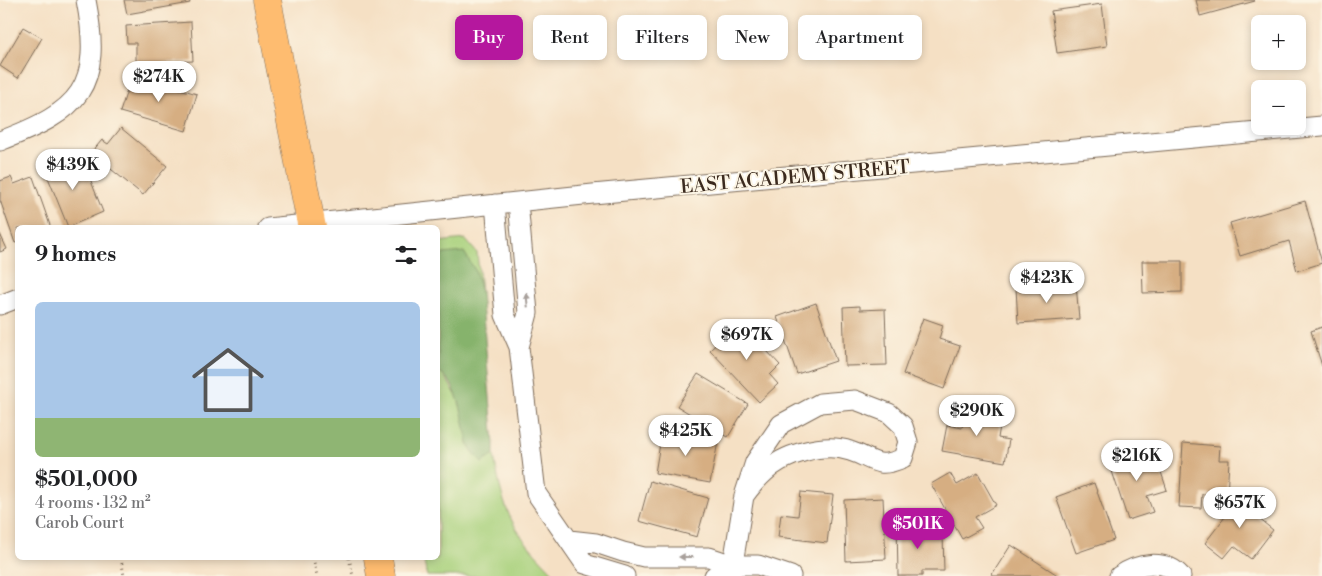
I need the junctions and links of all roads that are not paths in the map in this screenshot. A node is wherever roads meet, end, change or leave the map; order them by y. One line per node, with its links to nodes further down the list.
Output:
1 (86, 0): 4 (street)
2 (267, 0): 7 (highway)
3 (1322, 126): 5 (street, EAST ACADEMY STREET)
4 (0, 141)
5 (518, 202): 6 (street, EAST ACADEMY STREET); 11 (street, one-way to 5)
6 (495, 204): 8 (street, EAST ACADEMY STREET); 11 (street)
7 (311, 225)
8 (319, 225)
9 (15, 299): 10 (street)
10 (0, 306)
11 (519, 347): 13 (street)
12 (744, 496): 12 (street); 15 (street)
13 (569, 540): 15 (street, one-way to 13); 17 (street)
14 (378, 560): 16 (highway)
15 (732, 571): 18 (street); 19 (street)
16 (381, 576)
17 (625, 576)
18 (714, 576)
19 (791, 576)
20 (1119, 576): 21 (street)
21 (1182, 576)

